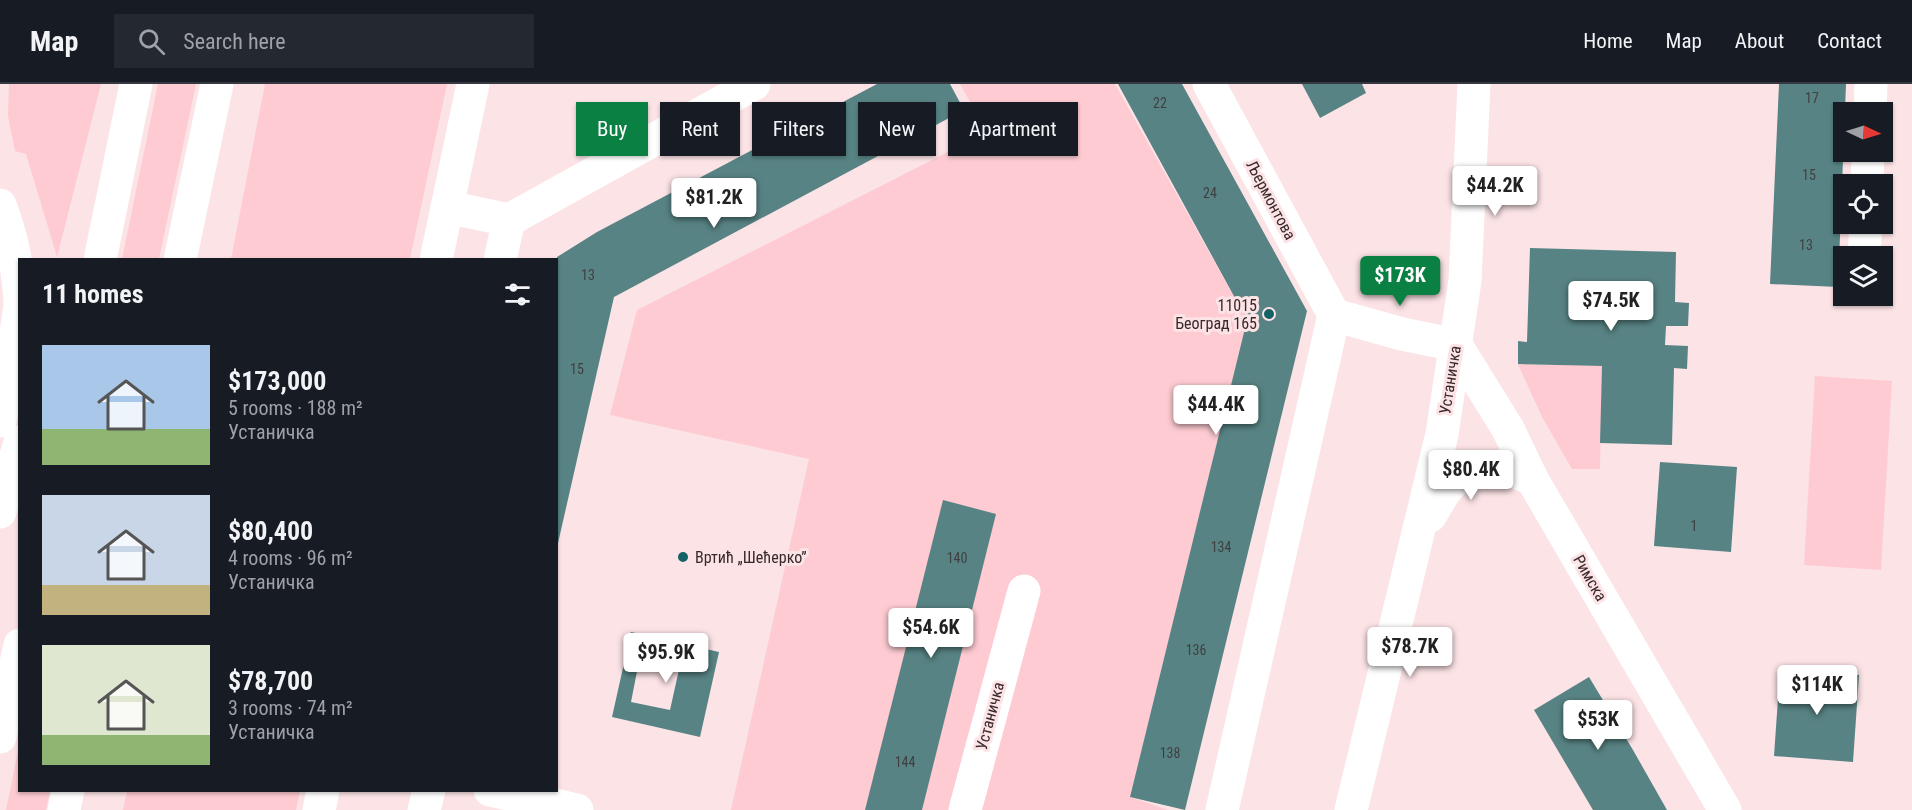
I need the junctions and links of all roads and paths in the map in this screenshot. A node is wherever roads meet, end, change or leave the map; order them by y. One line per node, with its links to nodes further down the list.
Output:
1 (136, 84): 9 (main road)
2 (218, 84): 15 (main road)
3 (473, 84): 11 (main road)
4 (754, 84): 12 (main road)
5 (1209, 84): 19 (main road, Љермонтова)
6 (1474, 84): 21 (main road, Устаничка)
7 (1871, 84): 8 (main road)
8 (1870, 102)
9 (115, 183): 13 (main road); 14 (main road)
10 (0, 205): 18 (main road)
11 (447, 207): 12 (main road); 16 (main road)
12 (509, 220): 17 (main road)
13 (82, 258)
14 (100, 258)
15 (180, 258)
16 (436, 258)
17 (500, 258)
18 (18, 277)
19 (1334, 315): 21 (main road); 39 (main road)
20 (18, 318): 22 (main road)
21 (1456, 345): 24 (main road, Римска); 26 (main road, Устаничка)
22 (0, 422)
23 (18, 449): 25 (main road)
24 (1532, 479): 26 (main road); 41 (main road, Римска)
25 (0, 512)
26 (1419, 533): 40 (main road, Устаничка)
27 (1024, 591): 34 (main road, Устаничка)
28 (18, 654): 29 (main road)
29 (0, 737)
30 (68, 792): 35 (main road)
31 (323, 792): 36 (main road)
32 (428, 792): 37 (main road)
33 (499, 792): 38 (main road)
34 (969, 809)
35 (64, 810)
36 (319, 810)
37 (424, 810)
38 (577, 810)
39 (1222, 810)
40 (1351, 810)
41 (1725, 810)

